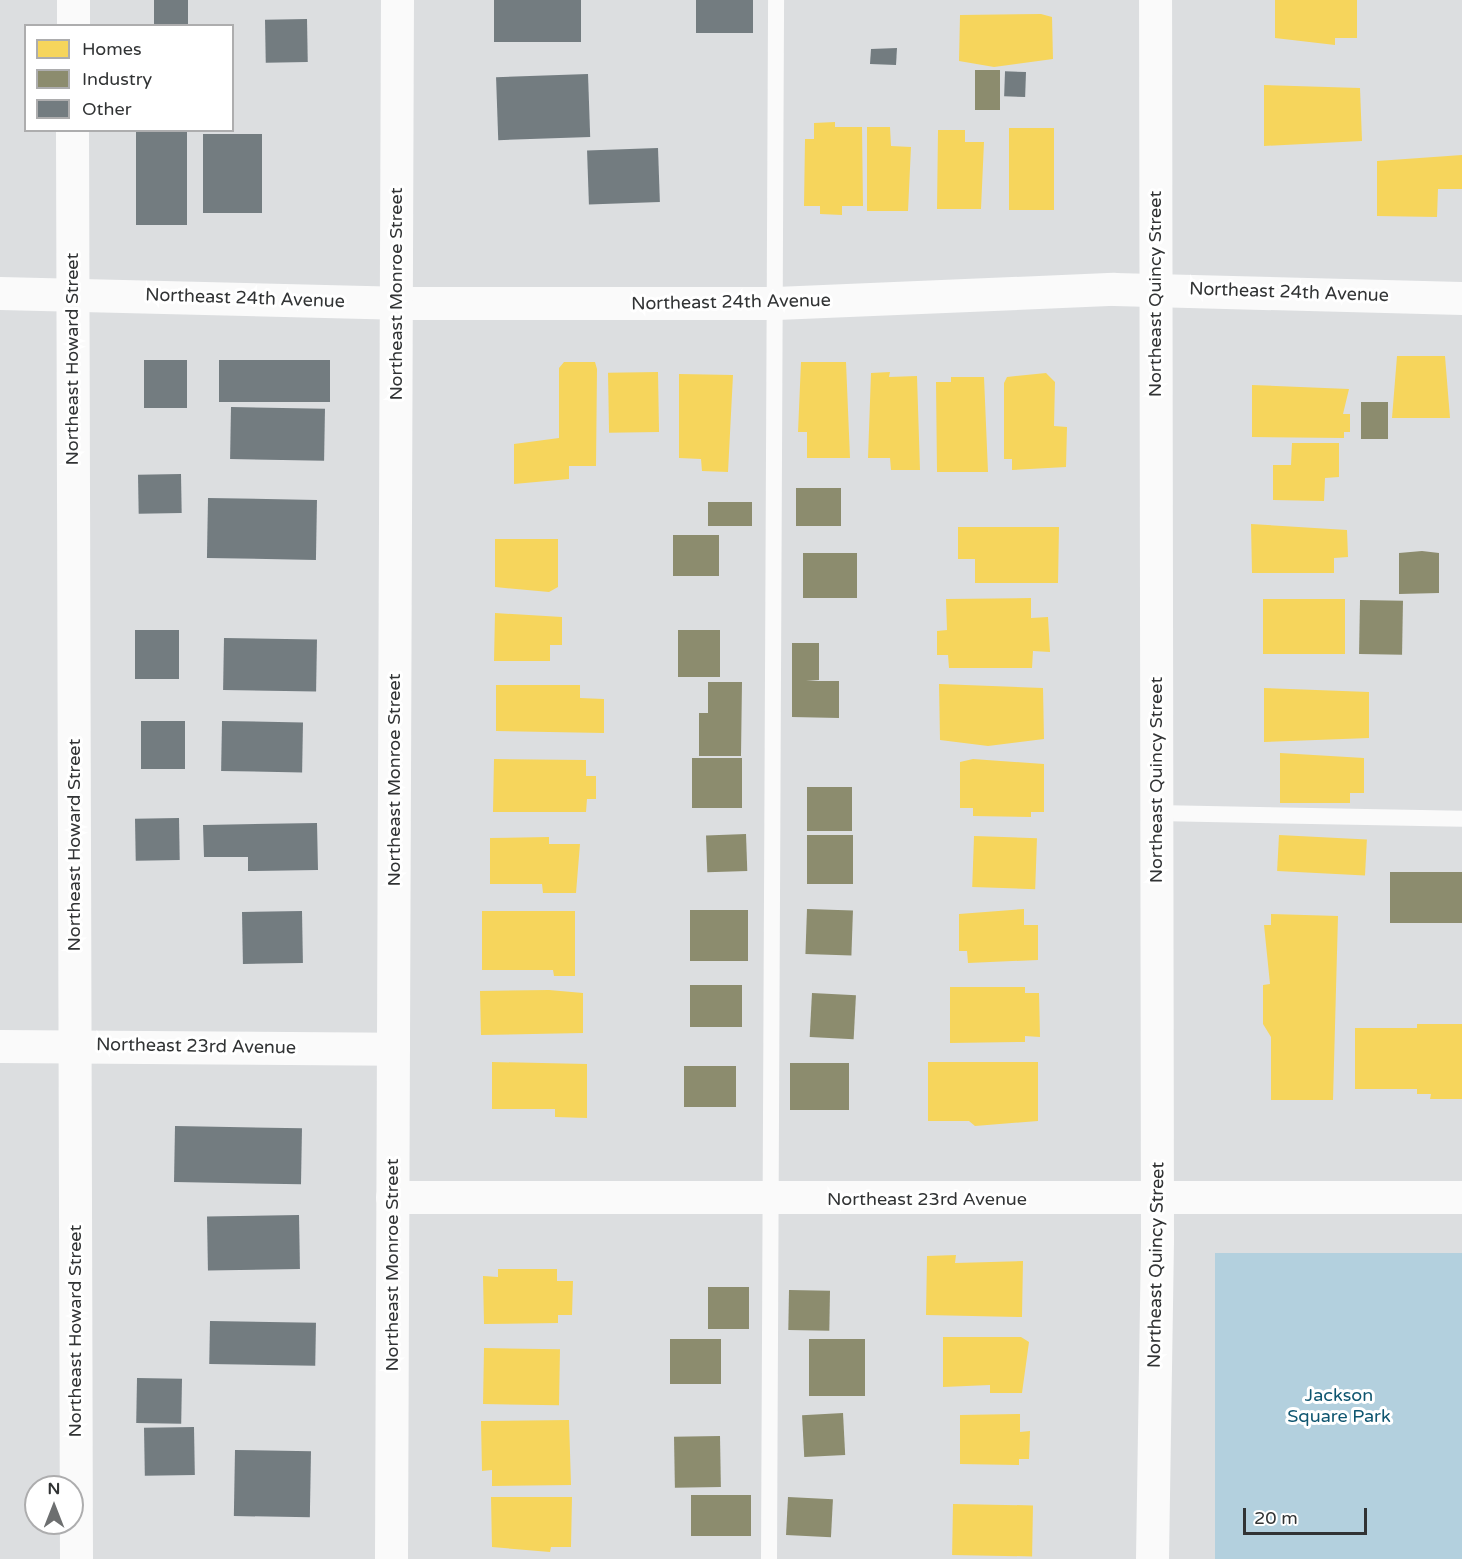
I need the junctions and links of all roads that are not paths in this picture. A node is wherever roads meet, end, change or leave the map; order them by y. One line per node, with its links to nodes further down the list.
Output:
1 (74, 0): 5 (street)
2 (397, 0): 11 (street, Northeast Monroe Street)
3 (776, 0): 12 (lane)
4 (1155, 0): 7 (street, Northeast Quincy Street)
5 (73, 24)
6 (72, 132): 9 (street, Northeast Howard Street)
7 (1155, 289): 10 (street, Northeast 24th Avenue); 12 (street, Northeast 24th Avenue); 13 (street, Northeast Quincy Street)
8 (0, 292): 9 (street, Northeast 24th Avenue)
9 (71, 292): 11 (street, Northeast 24th Avenue); 15 (street, Northeast Howard Street)
10 (1462, 298)
11 (396, 303): 12 (street, Northeast 24th Avenue); 17 (street, Northeast Monroe Street)
12 (776, 303): 19 (lane)
13 (1156, 813): 14 (lane); 20 (street, Northeast Quincy Street)
14 (1462, 819)
15 (75, 1044): 16 (street, Northeast 23rd Avenue); 17 (street, Northeast 23rd Avenue); 22 (street, Northeast Howard Street)
16 (0, 1046)
17 (393, 1049): 18 (street, Northeast Monroe Street)
18 (392, 1197): 19 (street, Northeast 23rd Avenue); 23 (street, Northeast Monroe Street)
19 (772, 1197): 20 (street, Northeast 23rd Avenue); 24 (lane)
20 (1158, 1197): 21 (street, Northeast 23rd Avenue); 25 (street, Northeast Quincy Street)
21 (1462, 1197)
22 (75, 1559)
23 (391, 1559)
24 (769, 1559)
25 (1152, 1559)

